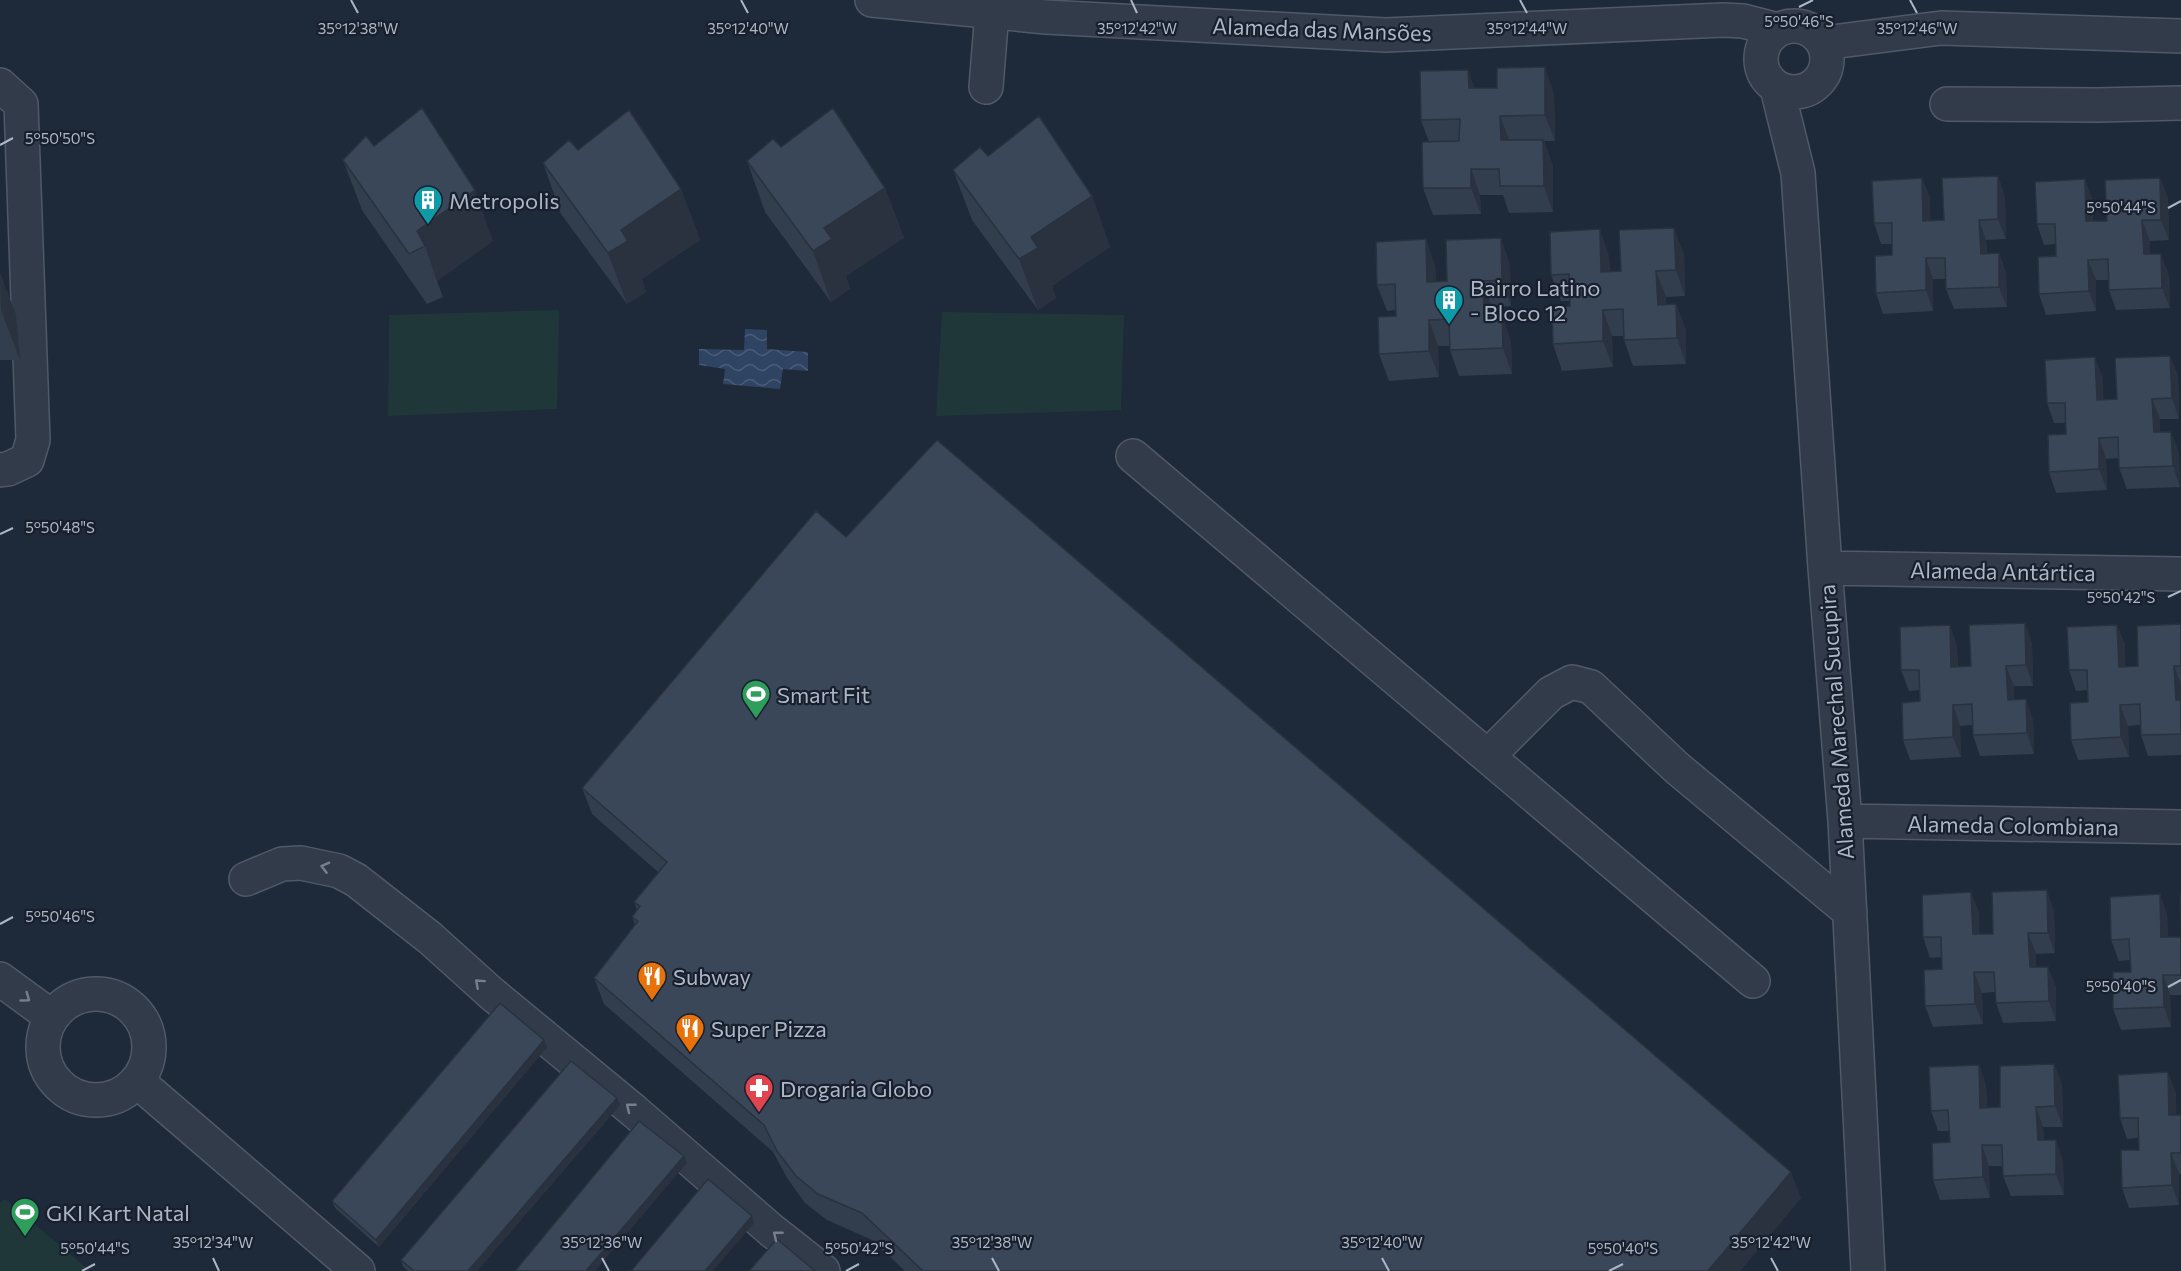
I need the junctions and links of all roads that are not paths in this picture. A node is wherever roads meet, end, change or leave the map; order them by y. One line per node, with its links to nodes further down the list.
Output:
1 (872, 0): 4 (street, Alameda das Mansões)
2 (1699, 11): 3 (street, Alameda das Mansões); 4 (street, Alameda das Mansões); 9 (street, Alameda das Mansões)
3 (1742, 11): 5 (street, Alameda das Mansões)
4 (992, 12): 12 (street)
5 (1778, 30): 8 (street); 9 (street)
6 (1894, 33): 7 (street); 8 (street); 10 (street)
7 (2181, 36)
8 (1824, 43): 10 (street)
9 (1760, 58): 13 (street)
10 (1817, 82): 13 (street); 16 (street, Alameda Marechal Sucupira)
11 (0, 85): 18 (street)
12 (986, 87)
13 (1777, 88): 16 (street, Alameda Marechal Sucupira)
14 (2181, 103): 15 (street)
15 (1947, 104)
16 (1798, 173): 19 (street, Alameda Marechal Sucupira)
17 (1133, 456): 21 (street)
18 (0, 470)
19 (1825, 568): 20 (street, Alameda Antártica); 22 (street, Alameda Marechal Sucupira)
20 (2181, 574)
21 (1488, 756): 25 (street); 27 (street)
22 (1845, 821): 23 (street, Alameda Colombiana); 25 (street, Alameda Marechal Sucupira)
23 (2181, 827)
24 (246, 879): 31 (street, one-way to 24)
25 (1850, 912): 32 (street, Alameda Marechal Sucupira)
26 (0, 979): 28 (street, one-way to 28)
27 (1753, 981)
28 (52, 1017): 29 (street); 29 (street)
29 (137, 1081): 30 (street)
30 (358, 1271)
31 (823, 1271)
32 (1868, 1271)

